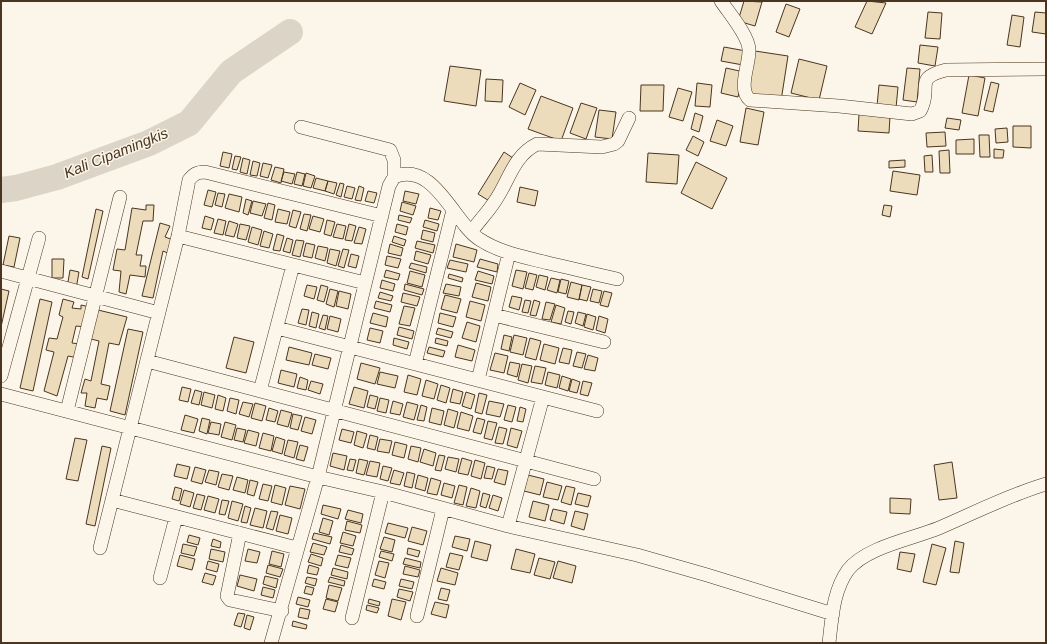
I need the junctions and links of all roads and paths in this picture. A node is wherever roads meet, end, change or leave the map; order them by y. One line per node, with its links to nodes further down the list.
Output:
1 (721, 1): 2 (street)
2 (1046, 69)
3 (629, 118): 9 (street)
4 (301, 127): 5 (street)
5 (394, 177): 7 (street); 8 (street)
6 (120, 197): 18 (street)
7 (453, 210): 9 (street); 25 (street)
8 (382, 216): 10 (street); 17 (street)
9 (472, 231): 12 (street)
10 (178, 236): 13 (street); 19 (street)
11 (39, 238): 15 (street)
12 (509, 253): 16 (street); 20 (street)
13 (293, 265): 17 (street); 21 (street)
14 (1, 271): 15 (street)
15 (28, 278): 18 (street); 26 (street)
16 (616, 279)
17 (365, 284): 23 (street)
18 (95, 296): 19 (street); 32 (street)
19 (159, 314): 24 (street)
20 (494, 315): 22 (street); 27 (street)
21 (277, 328): 23 (street); 28 (street)
22 (604, 342)
23 (349, 346): 25 (street); 31 (street)
24 (147, 361): 28 (street); 34 (street)
25 (415, 364): 27 (street)
26 (1, 376)
27 (478, 380): 30 (street)
28 (260, 391): 31 (street)
29 (1, 394): 32 (street)
30 (543, 397): 33 (street); 35 (street)
31 (334, 410): 35 (street); 36 (street)
32 (67, 411): 34 (street)
33 (597, 411)
34 (130, 428): 36 (street); 40 (street)
35 (526, 461): 37 (street); 43 (street)
36 (318, 477): 39 (street); 46 (street)
37 (594, 479)
38 (1046, 484): 49 (street)
39 (383, 492): 41 (street); 51 (street)
40 (112, 500): 42 (street); 45 (street)
41 (443, 509): 43 (street); 50 (street)
42 (176, 517): 44 (street); 47 (street)
43 (508, 526): 49 (street)
44 (240, 533): 46 (street); 48 (street)
45 (100, 548)
46 (297, 548): 48 (street)
47 (160, 578)
48 (282, 611): 52 (street)
49 (833, 614): 53 (street)
50 (417, 616)
51 (352, 618)
52 (272, 643)
53 (829, 643)

